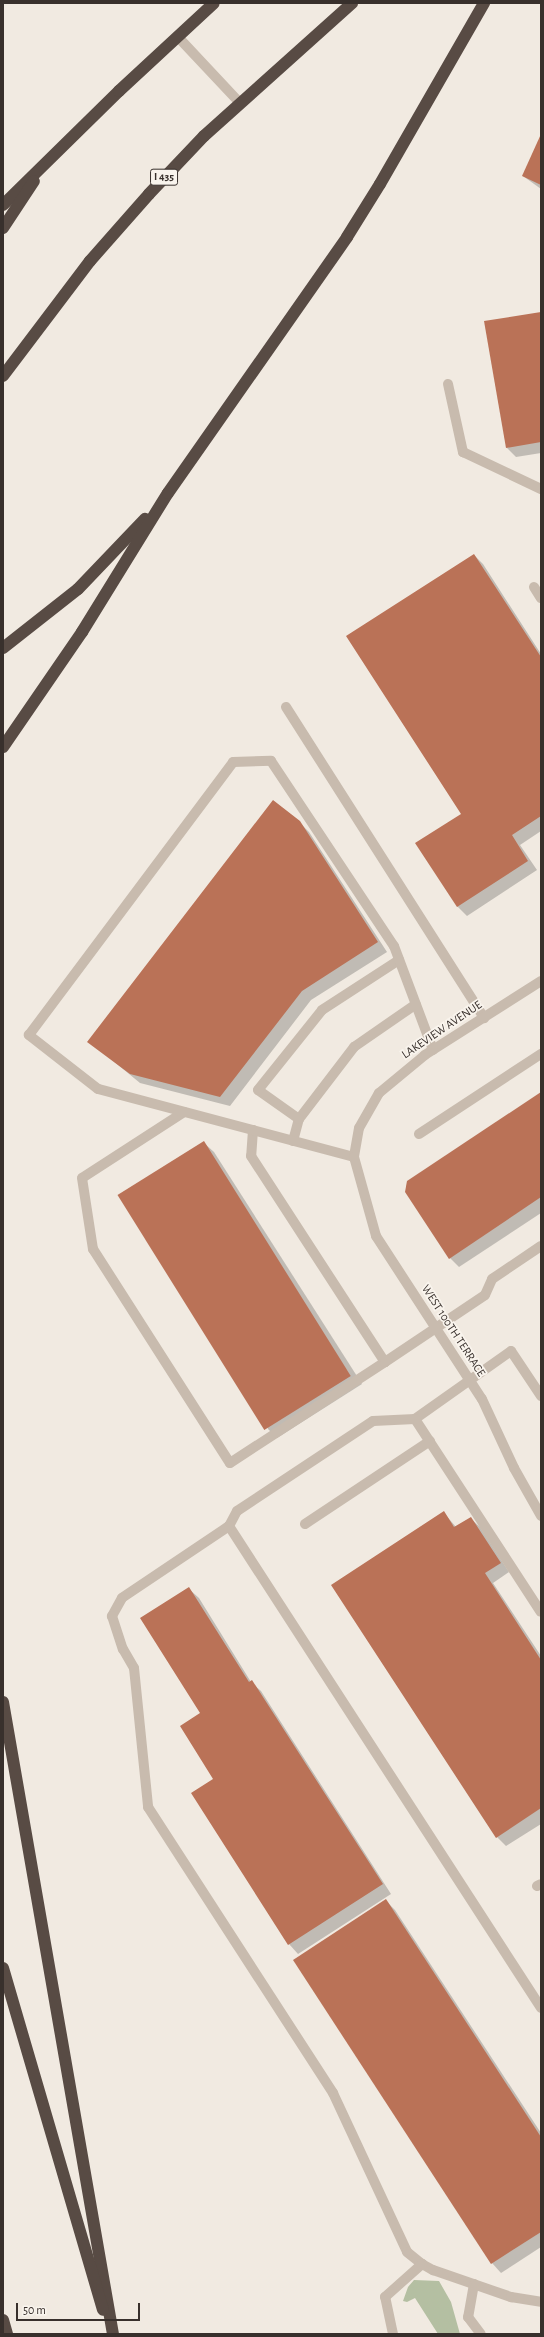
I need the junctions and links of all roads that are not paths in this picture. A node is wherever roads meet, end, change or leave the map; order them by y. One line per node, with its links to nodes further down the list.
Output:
1 (214, 3): 4 (highway)
2 (352, 3): 5 (highway, I 435)
3 (484, 3): 12 (highway)
4 (178, 37): 5 (street); 6 (highway)
5 (240, 103): 9 (highway, I 435)
6 (49, 158): 7 (highway); 8 (highway)
7 (3, 205)
8 (3, 228)
9 (3, 376)
10 (448, 384): 11 (street)
11 (541, 489)
12 (168, 493): 15 (highway); 17 (highway)
13 (534, 587): 14 (street)
14 (541, 598)
15 (3, 648)
16 (286, 707): 21 (street)
17 (3, 747)
18 (399, 960): 20 (street); 24 (street); 25 (street)
19 (541, 981): 21 (street, LAKEVIEW AVENUE)
20 (416, 1004): 22 (street); 25 (street)
21 (484, 1018): 22 (street, LAKEVIEW AVENUE)
22 (434, 1050): 29 (street, LAKEVIEW AVENUE)
23 (541, 1054): 27 (street)
24 (184, 1112): 26 (street); 32 (street)
25 (299, 1119): 28 (street)
26 (253, 1130): 28 (street); 32 (street)
27 (419, 1134)
28 (293, 1141): 29 (street)
29 (354, 1157): 31 (street, WEST 100TH TERRACE)
30 (541, 1246): 31 (street)
31 (437, 1328): 32 (street); 33 (street, WEST 100TH TERRACE)
32 (385, 1362)
33 (470, 1379): 34 (street); 35 (street); 37 (street, WEST 100TH TERRACE)
34 (541, 1396)
35 (416, 1419): 36 (street); 39 (street)
36 (430, 1441): 38 (street); 40 (street)
37 (541, 1516)
38 (305, 1524)
39 (229, 1526): 43 (street); 44 (street)
40 (541, 1612)
41 (3, 1702): 50 (highway)
42 (3, 1968): 49 (highway)
43 (541, 2008)
44 (422, 2264): 45 (street); 51 (street)
45 (474, 2284): 46 (street); 52 (street)
46 (541, 2302)
47 (3, 2320): 48 (highway)
48 (7, 2334)
49 (109, 2334)
50 (113, 2334)
51 (393, 2334)
52 (481, 2334)

